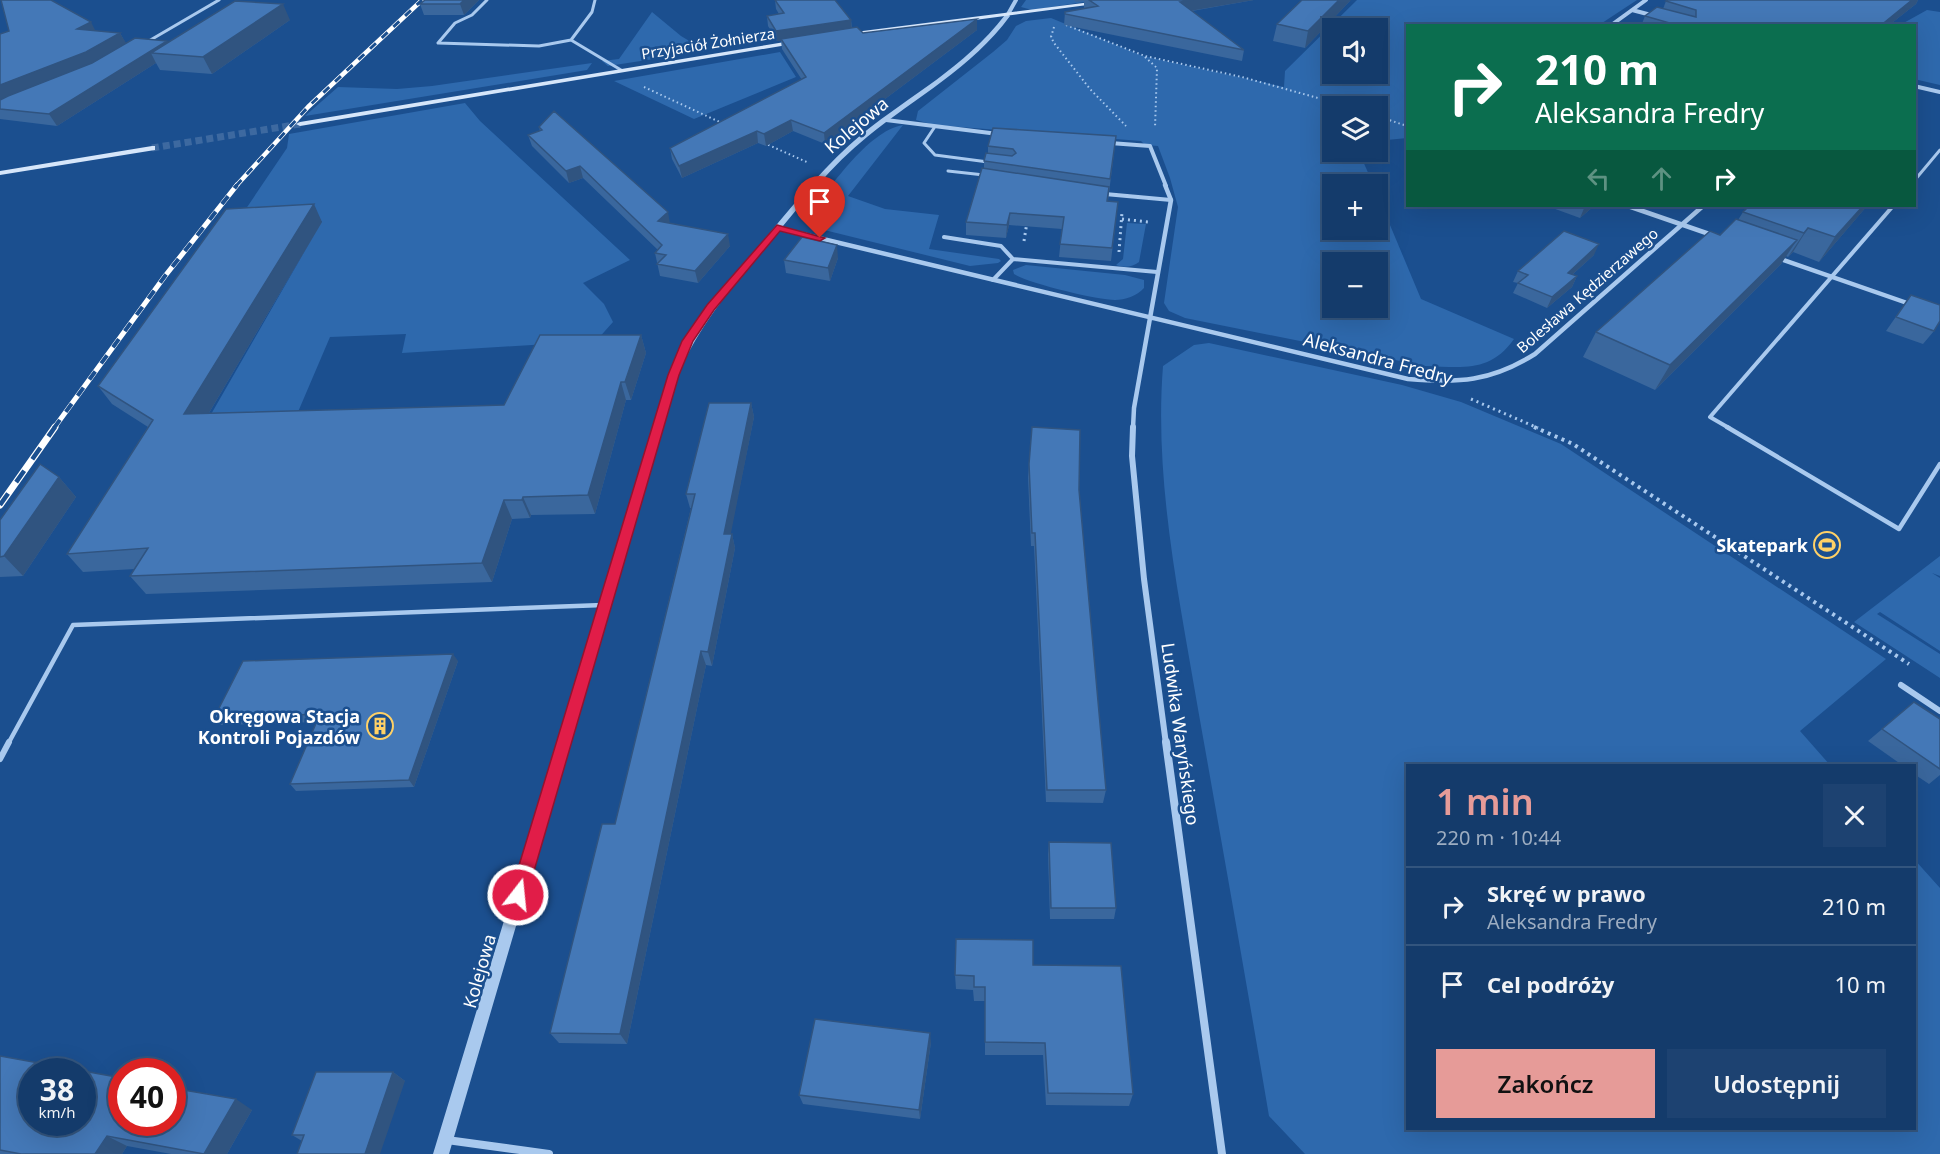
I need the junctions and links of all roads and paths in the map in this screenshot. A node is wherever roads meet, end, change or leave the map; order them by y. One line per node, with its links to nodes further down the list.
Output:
1 (219, 0): 16 (lane)
2 (487, 0): 14 (lane)
3 (595, 0): 14 (lane)
4 (1016, 0): 8 (street)
5 (1122, 0): 8 (main road)
6 (1646, 0): 7 (street)
7 (1632, 10): 9 (street); 12 (street)
8 (1007, 16): 13 (main road); 23 (street, Kolejowa)
9 (1666, 19)
10 (1055, 20): 32 (path)
11 (1063, 24): 17 (path)
12 (1613, 24)
13 (836, 36)
14 (571, 40): 19 (lane)
15 (804, 41): 18 (main road, Przyjaciół Żołnierza)
16 (138, 47)
17 (1145, 57): 22 (path); 32 (path)
18 (634, 68): 19 (main road, Przyjaciół Żołnierza); 26 (path)
19 (621, 70): 25 (main road, Przyjaciół Żołnierza)
20 (1916, 86): 21 (street)
21 (1940, 92)
22 (1322, 99)
23 (886, 120): 28 (street); 38 (street, Kolejowa)
24 (1388, 120): 27 (path)
25 (300, 123)
26 (726, 125)
27 (1406, 126)
28 (934, 128): 29 (street); 36 (lane)
29 (1003, 134)
30 (758, 140): 38 (path)
31 (1107, 142): 32 (street)
32 (1147, 146): 44 (street)
33 (152, 148): 39 (main road)
34 (1940, 150): 35 (lane)
35 (1938, 154): 41 (lane)
36 (990, 162)
37 (948, 171): 40 (lane)
38 (827, 172): 52 (street, Kolejowa)
39 (0, 173)
40 (994, 176)
41 (1916, 179)
42 (1101, 194): 43 (lane)
43 (1123, 196): 44 (lane); 49 (path)
44 (1170, 200): 50 (street, Ludwika Waryńskiego)
45 (1631, 207): 51 (street)
46 (1702, 207): 51 (street, Bolesława Kędzierzawego)
47 (1892, 207): 60 (lane)
48 (1029, 216): 57 (path)
49 (1122, 219): 50 (path); 58 (path)
50 (1166, 224): 59 (street, Ludwika Waryńskiego)
51 (1682, 225): 54 (street); 64 (street, Bolesława Kędzierzawego)
52 (777, 228): 61 (street, Aleksandra Fredry); 67 (street, Kolejowa)
53 (945, 237): 56 (lane)
54 (1725, 240)
55 (1768, 255): 60 (street)
56 (1012, 260): 57 (lane); 61 (lane)
57 (1020, 260): 58 (lane)
58 (1107, 268): 59 (lane)
59 (1157, 272): 63 (street, Ludwika Waryńskiego)
60 (1833, 278): 62 (street); 66 (lane)
61 (993, 280): 63 (street, Aleksandra Fredry)
62 (1919, 307)
63 (1149, 317): 64 (street, Aleksandra Fredry); 75 (street, Ludwika Waryńskiego)
64 (1408, 379)
65 (1462, 396): 68 (path, Aleksandra Fredry)
66 (1940, 464)
67 (603, 605): 71 (lane); 72 (street, Kolejowa)
68 (1909, 664)
69 (1901, 685): 70 (street)
70 (1940, 711)
71 (0, 759)
72 (447, 1140): 73 (street, Kolejowa); 74 (street)
73 (441, 1154)
74 (549, 1154)
75 (1222, 1154)

